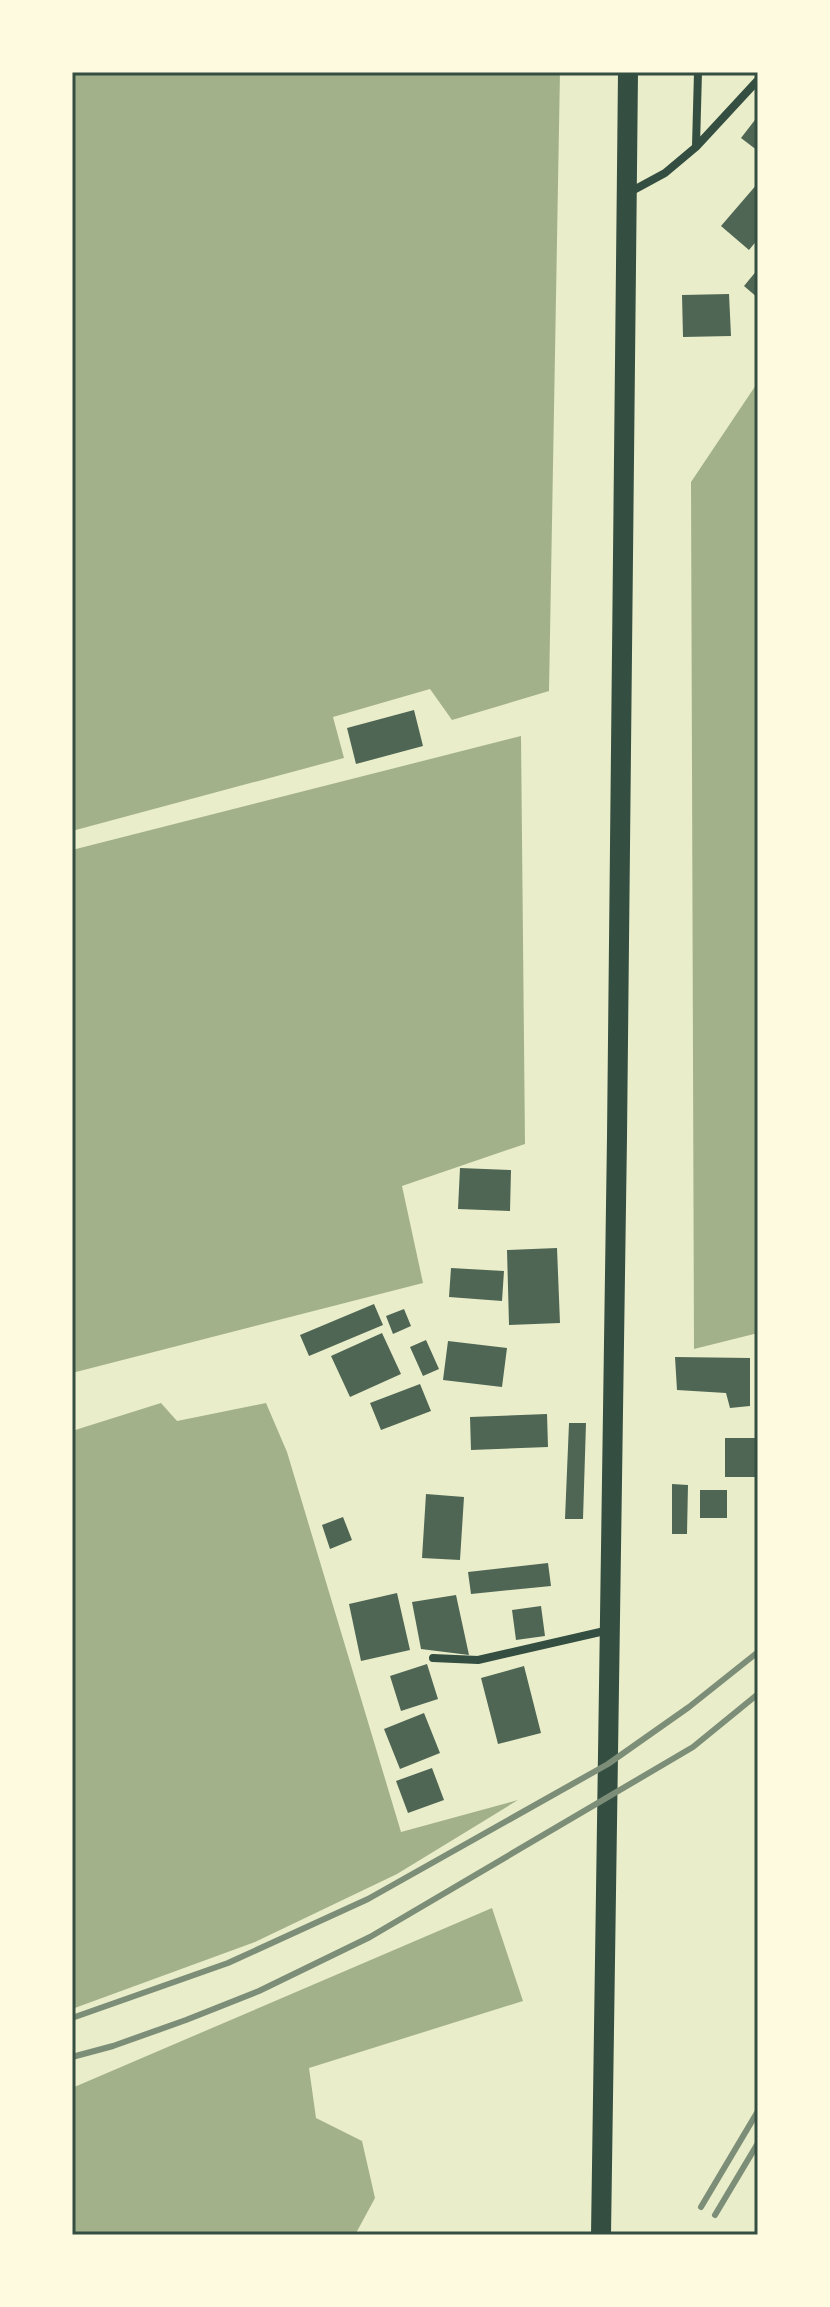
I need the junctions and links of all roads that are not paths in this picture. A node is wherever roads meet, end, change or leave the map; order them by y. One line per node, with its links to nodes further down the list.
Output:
1 (628, 72): 5 (main road)
2 (698, 72): 4 (street)
3 (758, 80): 4 (street)
4 (696, 147): 5 (street)
5 (628, 193): 6 (main road)
6 (610, 1630): 7 (street); 8 (main road)
7 (433, 1658)
8 (601, 2235)

